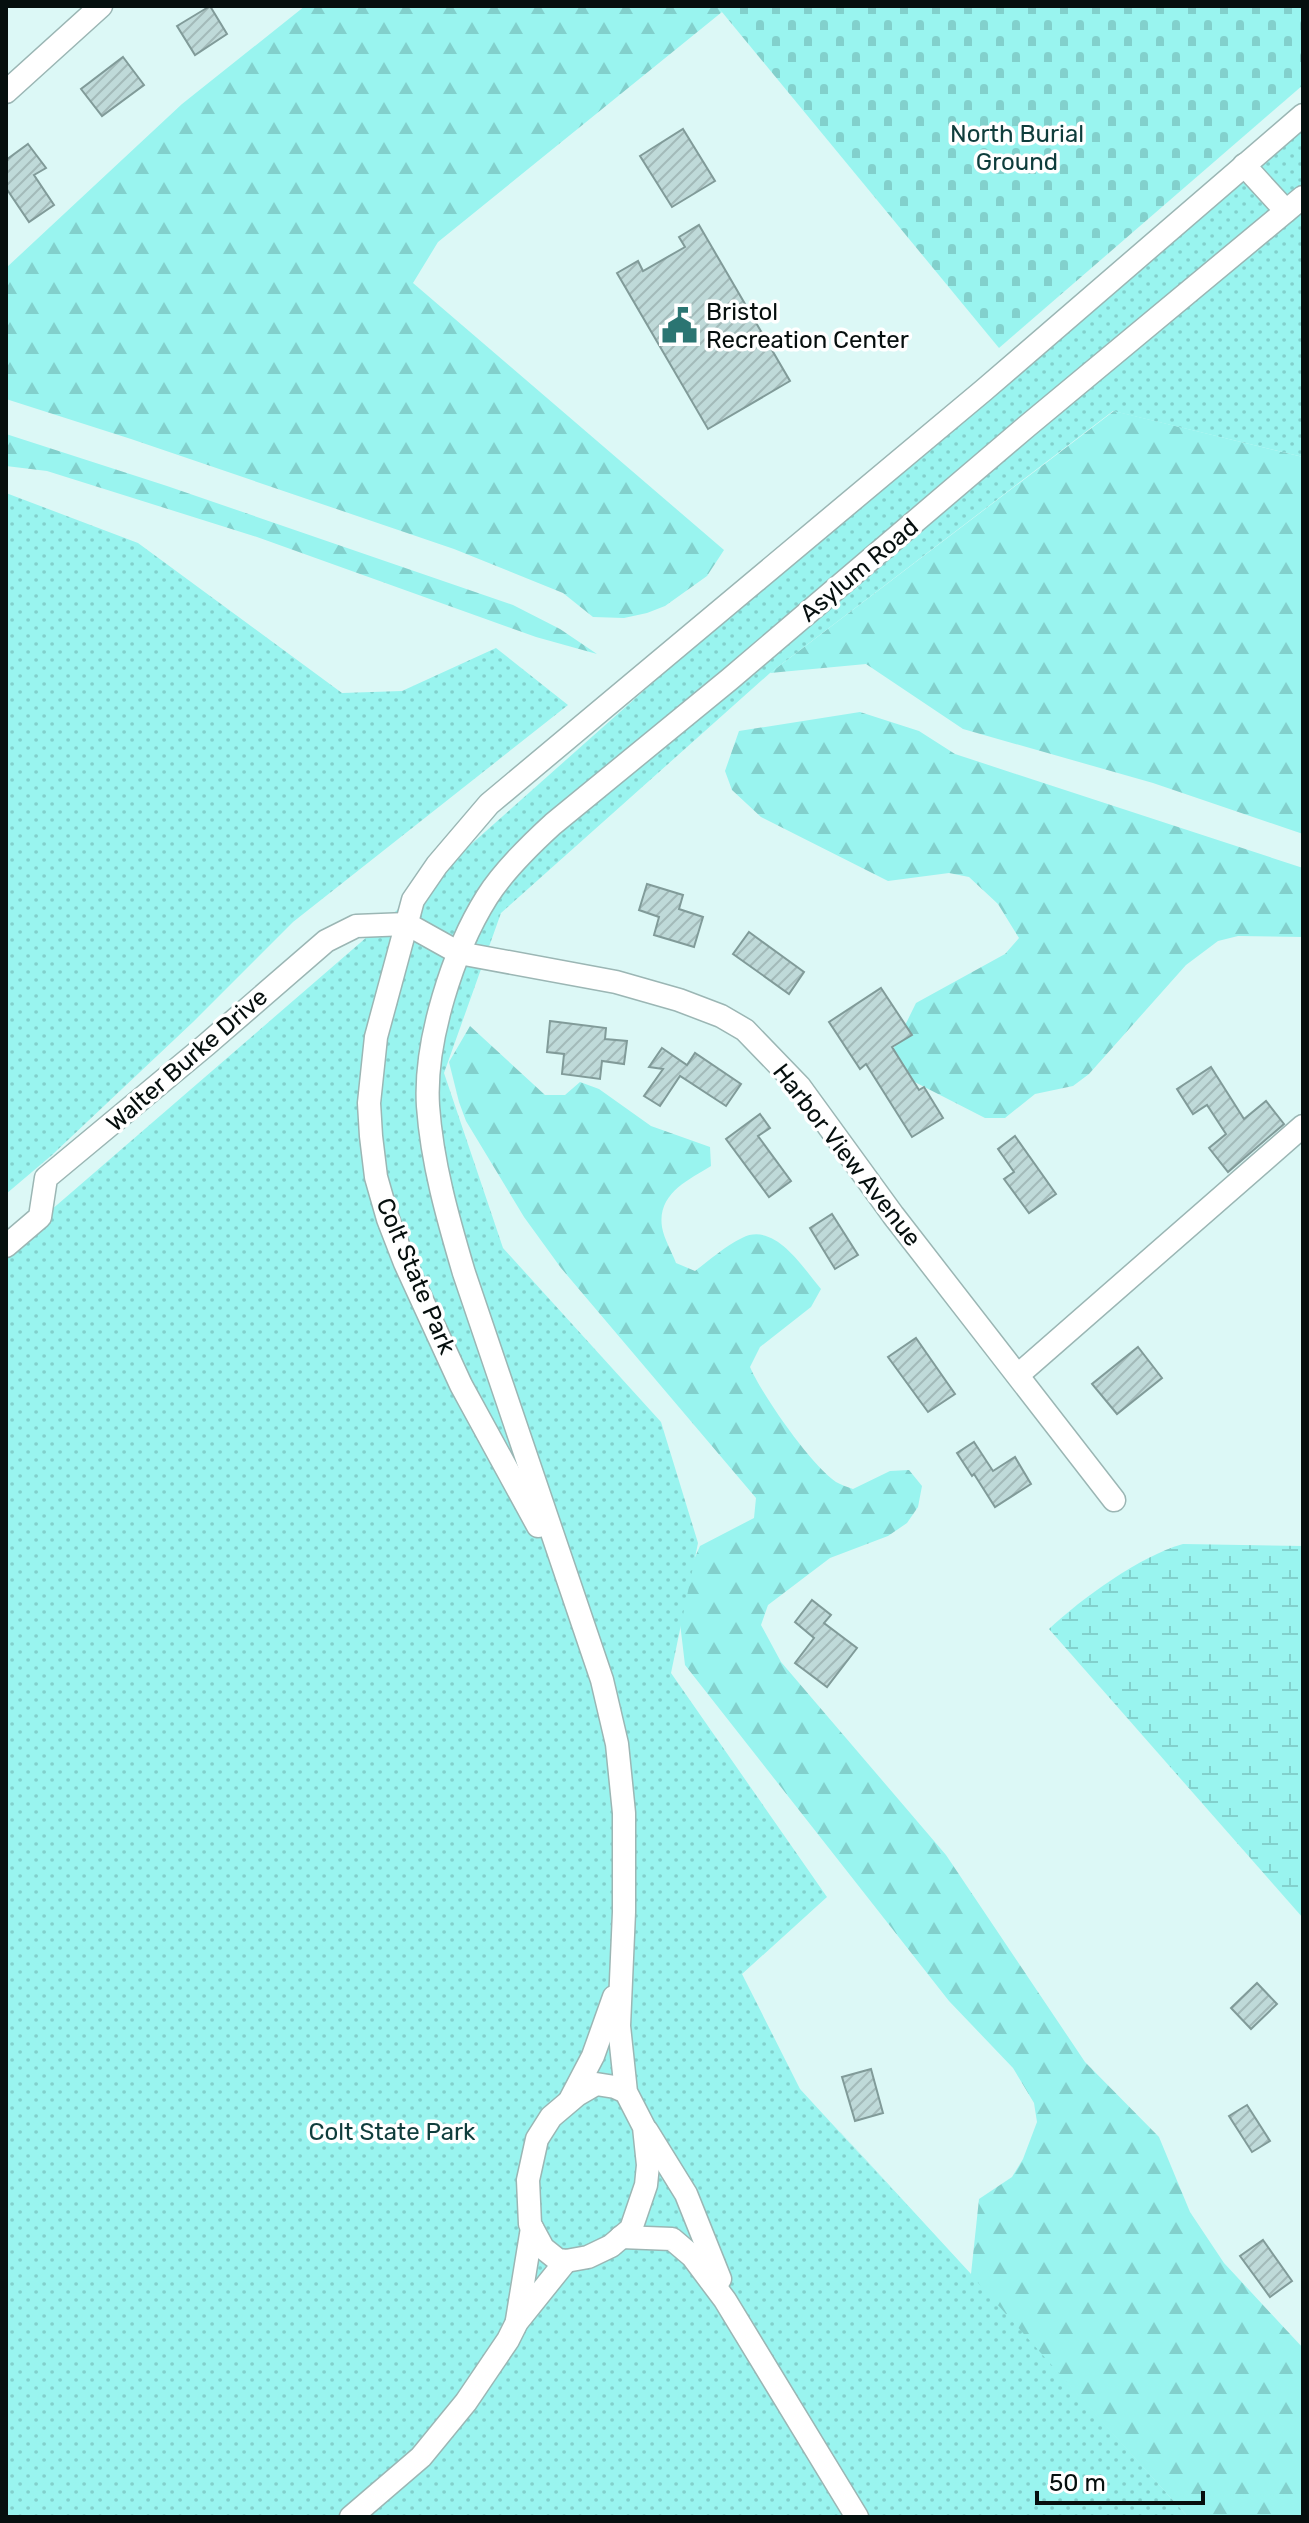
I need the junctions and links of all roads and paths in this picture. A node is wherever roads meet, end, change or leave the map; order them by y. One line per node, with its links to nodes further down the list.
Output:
1 (101, 6): 2 (street)
2 (6, 92)
3 (1303, 115): 4 (street)
4 (1244, 165): 5 (street, Asylum Road); 6 (street, Colt State Park)
5 (1294, 204): 7 (street, Asylum Road)
6 (407, 924): 7 (street, Harbor View Avenue); 9 (street, Walter Burke Drive); 12 (street, Colt State Park)
7 (459, 953): 10 (street, Harbor View Avenue); 12 (street, Colt State Park)
8 (1303, 1126): 10 (street)
9 (6, 1246)
10 (1018, 1375): 11 (street, Harbor View Avenue)
11 (1114, 1500)
12 (575, 1606): 13 (street, Colt State Park)
13 (620, 1981): 14 (street, Colt State Park); 15 (street, Colt State Park)
14 (626, 2092): 15 (street, Colt State Park); 16 (street, Colt State Park)
15 (569, 2101): 17 (street, Colt State Park)
16 (644, 2127): 18 (street, Colt State Park); 20 (street, Colt State Park)
17 (532, 2228): 19 (street); 21 (street, Colt State Park)
18 (621, 2237): 19 (street); 20 (street, Colt State Park)
19 (566, 2261): 21 (street)
20 (725, 2300): 23 (street, Colt State Park)
21 (517, 2322): 22 (street)
22 (351, 2517)
23 (857, 2517)

